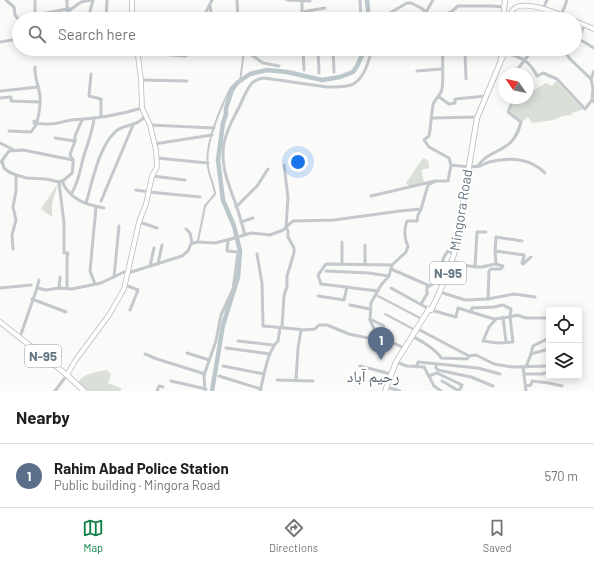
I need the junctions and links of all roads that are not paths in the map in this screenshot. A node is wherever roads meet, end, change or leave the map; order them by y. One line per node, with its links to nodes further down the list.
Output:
1 (6, 0): 22 (street)
2 (35, 0): 23 (street)
3 (67, 0): 21 (street)
4 (92, 0): 21 (street); 26 (street)
5 (107, 0): 27 (street)
6 (132, 0): 28 (main road)
7 (212, 0): 17 (street)
8 (237, 0): 31 (street)
9 (287, 0): 15 (street)
10 (360, 0): 33 (street)
11 (433, 0): 35 (street)
12 (505, 0): 19 (main road)
13 (547, 0): 20 (street)
14 (567, 0): 40 (street)
15 (302, 1): 16 (street); 32 (street)
16 (310, 1)
17 (210, 6): 29 (street); 30 (street)
18 (325, 8): 32 (street)
19 (503, 8): 36 (street); 37 (main road)
20 (544, 9): 38 (main road); 39 (main road)
21 (70, 10): 24 (street); 25 (street)
22 (15, 12)
23 (35, 12)
24 (51, 12)
25 (67, 12)
26 (89, 12)
27 (106, 12)
28 (132, 12)
29 (206, 12)
30 (211, 12)
31 (238, 12)
32 (302, 12)
33 (361, 12)
34 (391, 12): 35 (street)
35 (426, 12)
36 (451, 12)
37 (503, 12)
38 (511, 12)
39 (550, 12)
40 (563, 12)
41 (584, 25): 42 (main road); 43 (street)
42 (594, 29)
43 (582, 31)
44 (12, 40): 46 (street)
45 (582, 41): 47 (street)
46 (0, 42)
47 (594, 48)
48 (138, 56): 74 (main road)
49 (243, 56): 94 (street)
50 (252, 56): 62 (street)
51 (303, 56): 66 (street)
52 (318, 56): 70 (street)
53 (333, 56): 69 (street)
54 (369, 56): 125 (street)
55 (442, 56): 65 (street)
56 (465, 56): 72 (street)
57 (503, 56): 78 (main road, Mingora Road / N-95)
58 (517, 56): 61 (street)
59 (529, 56): 61 (street)
60 (568, 56): 73 (street)
61 (526, 60): 64 (street); 81 (street)
62 (279, 66)
63 (35, 67): 76 (street)
64 (519, 68)
65 (442, 69): 67 (street); 79 (street)
66 (304, 70)
67 (417, 71)
68 (594, 71): 73 (street)
69 (334, 72)
70 (319, 73)
71 (91, 74): 85 (street)
72 (466, 79)
73 (591, 79): 81 (street)
74 (141, 80): 75 (street); 84 (main road)
75 (187, 81)
76 (38, 87): 77 (street); 82 (street)
77 (1, 91)
78 (486, 96): 79 (street); 87 (main road, Mingora Road / N-95)
79 (438, 97): 89 (street)
80 (0, 98): 82 (street)
81 (593, 101)
82 (39, 102): 91 (street)
83 (511, 104): 108 (street)
84 (142, 108): 85 (street); 86 (main road)
85 (101, 116): 88 (street)
86 (145, 116): 92 (street); 93 (main road)
87 (478, 116): 89 (street); 109 (main road, Mingora Road / N-95)
88 (94, 118): 90 (street); 119 (street)
89 (433, 118): 107 (street)
90 (82, 120): 91 (street); 98 (street)
91 (34, 123): 95 (street)
92 (133, 125): 122 (street); 123 (street)
93 (150, 125): 94 (street); 100 (main road)
94 (214, 128): 96 (street)
95 (9, 131)
96 (212, 135): 100 (street); 105 (street)
97 (55, 138): 98 (street)
98 (76, 141): 103 (street)
99 (0, 143): 101 (street)
100 (154, 144): 102 (main road)
101 (14, 150): 103 (street); 104 (street)
102 (157, 158): 105 (street); 113 (main road)
103 (73, 160): 115 (street)
104 (1, 162): 112 (street)
105 (208, 163): 139 (street)
106 (284, 165): 133 (street)
107 (451, 165): 109 (street); 116 (street)
108 (478, 166): 109 (street); 111 (street)
109 (468, 167): 148 (main road, Mingora Road / N-95)
110 (268, 169): 125 (street)
111 (545, 173)
112 (16, 175): 115 (street); 145 (street)
113 (152, 176): 114 (street); 118 (main road)
114 (185, 180)
115 (61, 181): 119 (street); 172 (street)
116 (436, 181): 120 (street); 127 (street)
117 (136, 190): 118 (street)
118 (149, 192): 121 (street); 129 (main road)
119 (71, 194): 123 (street)
120 (371, 196)
121 (200, 197)
122 (101, 201)
123 (86, 203): 124 (street)
124 (96, 207): 126 (street); 164 (street)
125 (236, 207): 130 (street)
126 (104, 208)
127 (421, 209): 133 (street); 156 (street)
128 (253, 218): 130 (street)
129 (139, 222): 132 (street); 159 (main road)
130 (241, 222): 136 (street)
131 (119, 226): 162 (street)
132 (157, 228)
133 (286, 228): 136 (street); 197 (street)
134 (186, 229): 141 (street)
135 (486, 232): 157 (street)
136 (244, 235): 137 (street)
137 (230, 239): 139 (street); 215 (street)
138 (522, 241): 146 (street)
139 (198, 242): 141 (street)
140 (342, 242): 151 (street)
141 (192, 243): 152 (street)
142 (162, 245): 152 (street)
143 (365, 245): 153 (street)
144 (154, 248): 155 (street)
145 (13, 249)
146 (495, 250): 149 (street); 154 (street)
147 (257, 254): 197 (street)
148 (455, 254): 150 (main road, Mingora Road / N-95); 167 (street)
149 (532, 257)
150 (452, 262): 157 (street); 175 (main road, Mingora Road / N-95)
151 (342, 263): 153 (street); 168 (street)
152 (158, 264): 155 (street)
153 (365, 264): 156 (street)
154 (496, 264): 157 (street); 180 (street)
155 (150, 266): 159 (street)
156 (392, 267): 160 (street); 167 (street)
157 (475, 267)
158 (326, 271): 160 (street)
159 (128, 273): 162 (street); 166 (main road)
160 (389, 276): 174 (street)
161 (60, 277): 171 (street)
162 (114, 277): 164 (street)
163 (39, 280): 170 (street)
164 (94, 284): 172 (street)
165 (31, 285): 169 (street)
166 (124, 285): 185 (street); 229 (main road)
167 (430, 286): 181 (street)
168 (347, 287): 174 (street); 177 (street)
169 (0, 288)
170 (37, 288): 171 (street); 179 (street)
171 (60, 288): 172 (street)
172 (67, 288)
173 (391, 288): 181 (street)
174 (378, 291): 176 (street)
175 (440, 292): 180 (street); 184 (main road, Mingora Road / N-95)
176 (376, 295): 183 (street); 193 (street)
177 (318, 296)
178 (535, 297): 180 (street)
179 (32, 299): 186 (street); 201 (street)
180 (488, 300)
181 (421, 304): 184 (street)
182 (350, 305): 183 (street)
183 (370, 309): 192 (street)
184 (430, 309): 187 (street); 193 (main road, Mingora Road / N-95)
185 (130, 310)
186 (66, 312)
187 (472, 312): 190 (street); 194 (street)
188 (385, 314): 198 (street)
189 (503, 317): 190 (street); 194 (street); 205 (street)
190 (510, 317): 191 (street); 205 (street)
191 (546, 318)
192 (370, 319): 196 (street); 202 (street)
193 (422, 319): 198 (main road, Mingora Road / N-95)
194 (496, 320): 205 (street)
195 (0, 322): 201 (main road, N-95)
196 (384, 326)
197 (280, 328): 199 (street); 206 (street)
198 (416, 329): 200 (main road, Mingora Road / N-95); 214 (street)
199 (301, 330): 202 (street); 233 (street)
200 (411, 336): 208 (main road, Mingora Road / N-95); 214 (street)
201 (20, 337): 229 (main road, N-95)
202 (376, 340): 208 (street)
203 (546, 340): 213 (street)
204 (238, 341): 206 (street)
205 (506, 342)
206 (274, 345): 212 (street)
207 (226, 348): 212 (street)
208 (404, 348): 216 (main road, Mingora Road / N-95)
209 (546, 350): 213 (street)
210 (187, 353): 215 (street)
211 (145, 354): 224 (street)
212 (270, 354): 225 (street)
213 (532, 354): 222 (street)
214 (469, 356): 222 (street)
215 (209, 360): 224 (street)
216 (396, 362): 221 (street); 226 (main road, Mingora Road / N-95)
217 (436, 365): 221 (street); 227 (street); 237 (street)
218 (223, 366): 225 (street)
219 (360, 366): 226 (street)
220 (546, 366): 222 (street)
221 (416, 367): 231 (street)
222 (525, 367): 228 (street)
223 (546, 373): 228 (street)
224 (205, 374): 242 (street)
225 (264, 374): 243 (street)
226 (391, 374): 241 (main road, Mingora Road / N-95)
227 (500, 374)
228 (524, 374): 238 (street)
229 (67, 375): 245 (street); 246 (main road, N-95)
230 (219, 376): 243 (street)
231 (429, 376): 244 (street); 249 (street)
232 (276, 380): 233 (street)
233 (296, 380): 236 (street)
234 (172, 381): 242 (street)
235 (442, 381): 249 (street)
236 (314, 382)
237 (493, 386)
238 (526, 386): 239 (street); 250 (street)
239 (562, 386)
240 (163, 387): 247 (street)
241 (385, 389): 248 (street)
242 (206, 390)
243 (261, 390)
244 (439, 390)
245 (55, 391)
246 (84, 391)
247 (157, 391)
248 (400, 391)
249 (459, 391)
250 (526, 391)

